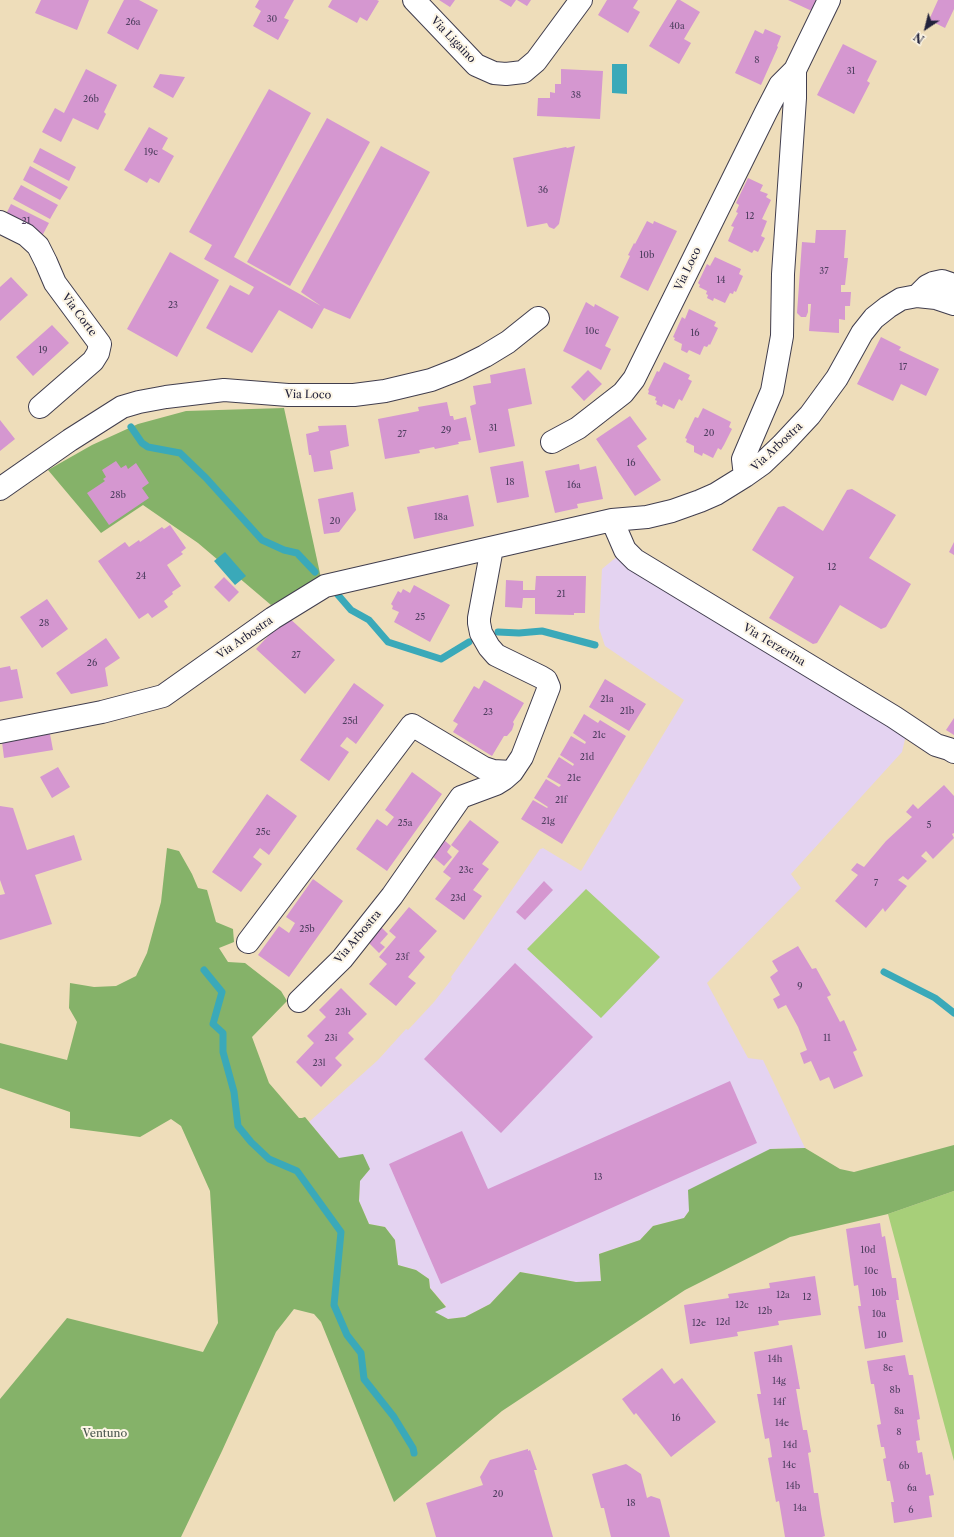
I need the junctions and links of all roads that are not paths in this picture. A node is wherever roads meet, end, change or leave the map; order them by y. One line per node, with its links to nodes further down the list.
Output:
1 (414, 0): 2 (street, Via Ligaino)
2 (581, 0)
3 (829, 0): 4 (street, Via Loco)
4 (795, 70): 11 (street, Via Loco); 12 (street, Via Loco)
5 (0, 222): 10 (street, Via Corte)
6 (954, 286): 7 (street, Via Arbostra)
7 (917, 296): 8 (street, Via Arbostra); 12 (street, Via Arbostra)
8 (954, 304)
9 (538, 318): 13 (street, Via Loco)
10 (40, 407)
11 (552, 442)
12 (745, 476): 14 (street, Via Arbostra)
13 (0, 489)
14 (612, 520): 15 (street, Via Arbostra); 17 (street, Via Terzerina)
15 (492, 548): 16 (street, Via Arbostra); 18 (street, Via Arbostra)
16 (0, 732)
17 (954, 752)
18 (512, 772): 19 (street); 20 (street, Via Arbostra)
19 (248, 942)
20 (299, 1001)

